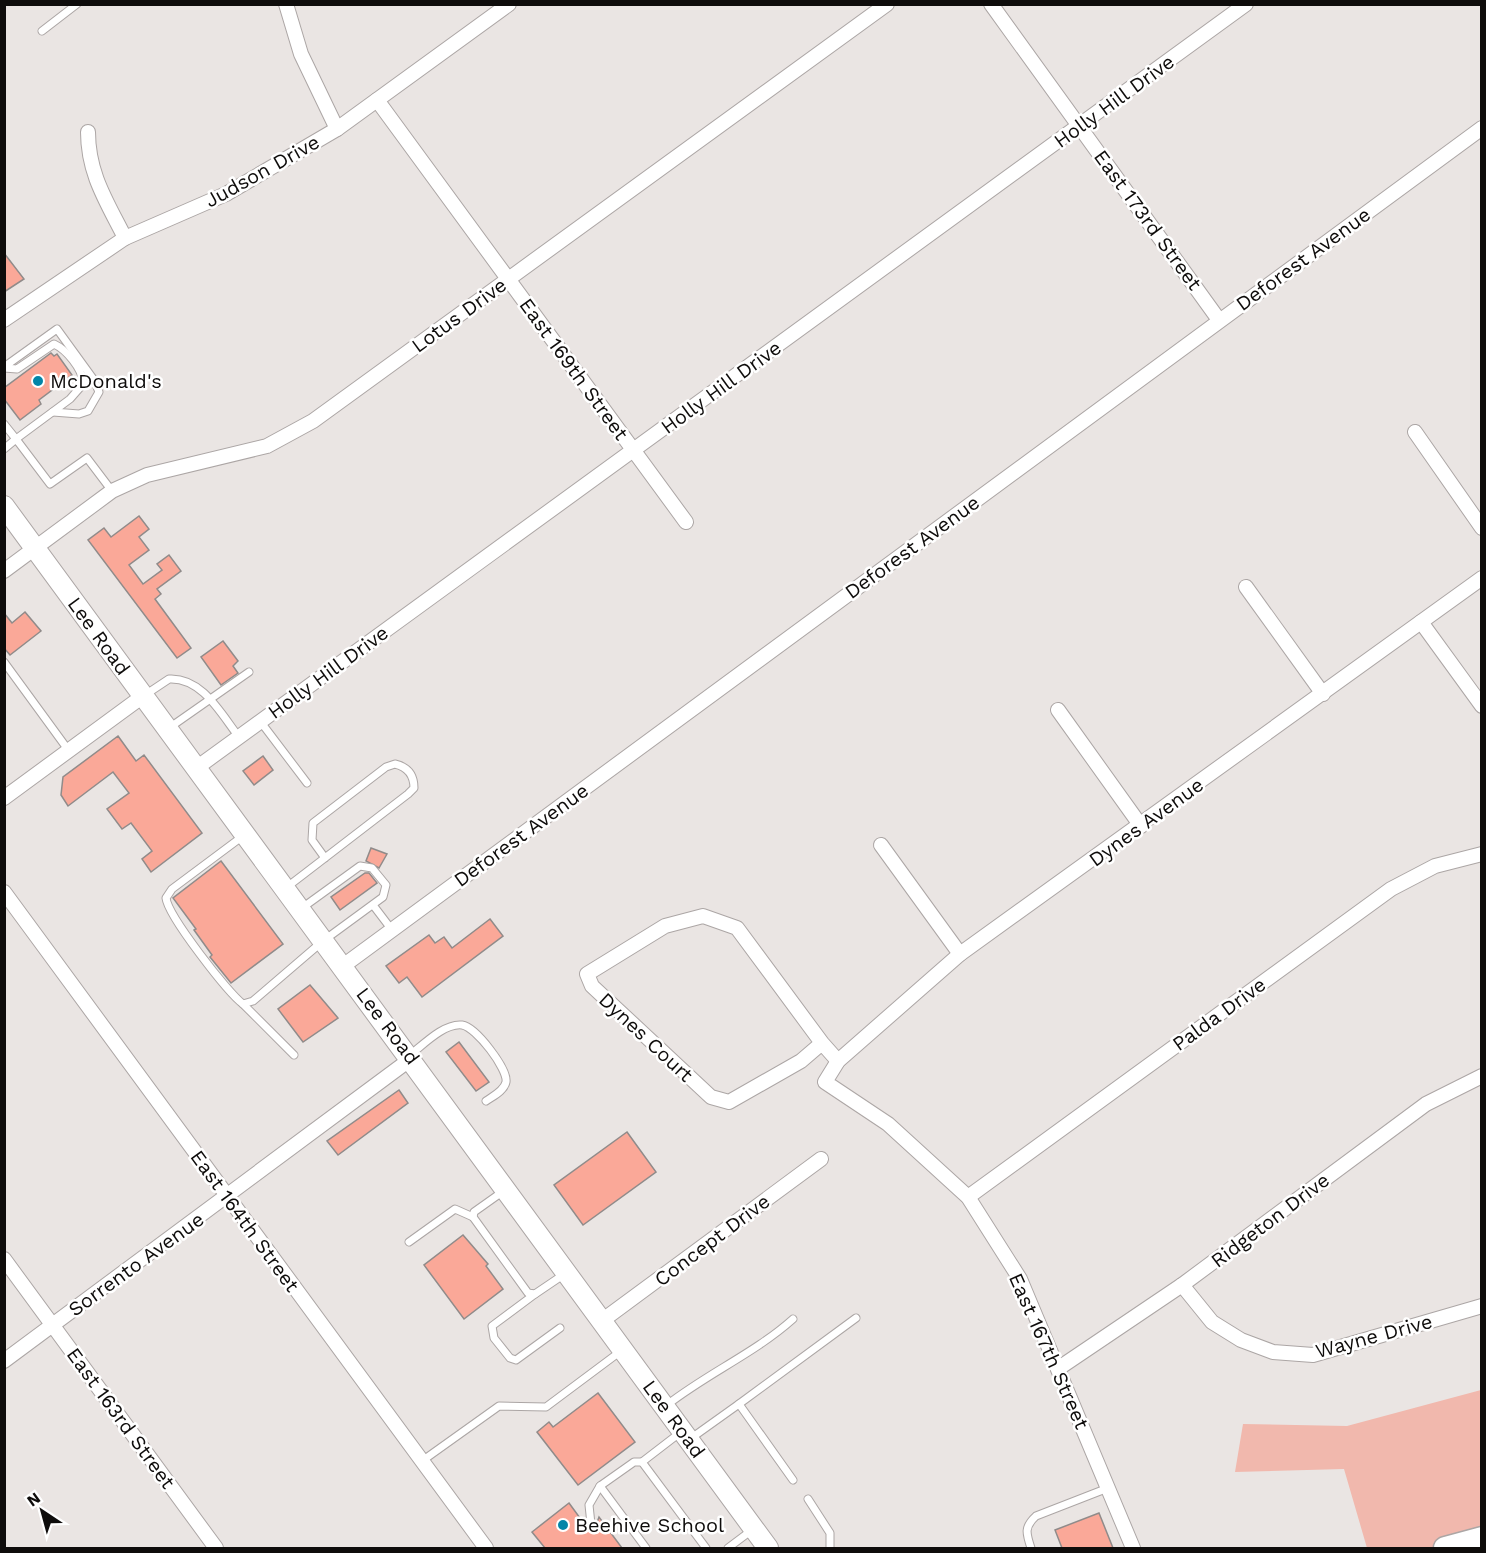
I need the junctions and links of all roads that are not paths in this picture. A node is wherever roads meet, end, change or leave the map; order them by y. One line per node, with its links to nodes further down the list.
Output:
1 (286, 4): 11 (street)
2 (509, 4): 8 (street, Judson Drive)
3 (887, 4): 14 (street, Lotus Drive)
4 (991, 4): 9 (street, East 173rd Street)
5 (1246, 4): 9 (street, Holly Hill Drive)
6 (77, 5): 7 (lane)
7 (42, 31)
8 (377, 100): 11 (street, Judson Drive); 14 (street, East 169th Street)
9 (1080, 126): 16 (street, East 173rd Street); 23 (street, Holly Hill Drive)
10 (1482, 128): 16 (street, Deforest Avenue)
11 (338, 129): 13 (street, Judson Drive)
12 (88, 132): 13 (street)
13 (125, 238): 15 (street, Judson Drive)
14 (508, 280): 23 (street, East 169th Street); 24 (street, Lotus Drive)
15 (4, 320)
16 (1219, 320): 56 (street, Deforest Avenue)
17 (4, 367): 18 (lane); 18 (lane)
18 (53, 412): 21 (lane)
19 (4, 424): 21 (lane)
20 (1415, 432): 27 (street)
21 (16, 439): 22 (lane); 24 (lane)
22 (4, 449)
23 (634, 450): 26 (street, East 169th Street); 40 (street, Holly Hill Drive)
24 (112, 491): 28 (street, Lotus Drive)
25 (4, 506): 28 (main road, Lee Road)
26 (686, 522)
27 (1482, 528)
28 (35, 548): 29 (street, Lotus Drive); 36 (main road, Lee Road)
29 (4, 571)
30 (1482, 578): 32 (street, Dynes Avenue)
31 (1246, 587): 35 (street)
32 (1421, 622): 35 (street, Dynes Avenue); 38 (street)
33 (4, 662): 43 (lane)
34 (249, 672): 37 (lane)
35 (1323, 694): 47 (street, Dynes Avenue)
36 (143, 696): 37 (lane); 41 (main road, Lee Road); 43 (street)
37 (210, 699): 41 (lane); 42 (lane)
38 (1482, 706)
39 (1058, 710): 47 (street)
40 (260, 721): 42 (street, Holly Hill Drive); 45 (lane)
41 (167, 730): 44 (main road, Lee Road)
42 (239, 737): 44 (street, Holly Hill Drive)
43 (69, 751): 46 (street)
44 (195, 768): 48 (main road, Lee Road)
45 (307, 783)
46 (4, 798)
47 (1141, 826): 58 (street, Dynes Avenue)
48 (244, 835): 52 (main road, Lee Road); 60 (lane)
49 (881, 845): 58 (street)
50 (1482, 854): 71 (street, Palda Drive)
51 (325, 858): 51 (lane); 52 (lane)
52 (285, 889): 55 (main road, Lee Road)
53 (4, 892): 70 (street, East 164th Street)
54 (373, 905): 55 (lane); 56 (lane); 57 (lane)
55 (300, 909): 57 (main road, Lee Road)
56 (392, 930): 59 (street, Deforest Avenue)
57 (323, 941): 59 (main road, Lee Road); 60 (lane)
58 (960, 954): 64 (street, Dynes Avenue)
59 (343, 966): 63 (main road, Lee Road)
60 (243, 1004): 62 (lane)
61 (822, 1043): 61 (street, Dynes Court); 64 (street, Dynes Court)
62 (294, 1055)
63 (411, 1056): 67 (lane); 69 (main road, Lee Road); 70 (street, Sorrento Avenue)
64 (838, 1061): 66 (street, Dynes Avenue)
65 (1482, 1076): 76 (street, Ridgeton Drive)
66 (825, 1082): 71 (street, East 167th Street)
67 (486, 1101)
68 (821, 1159): 81 (street, Concept Drive)
69 (507, 1188): 72 (lane); 75 (main road, Lee Road)
70 (227, 1197): 82 (street, Sorrento Avenue); 90 (street, East 164th Street)
71 (968, 1197): 86 (street, East 167th Street)
72 (473, 1217): 73 (lane); 77 (lane)
73 (410, 1242)
74 (4, 1259): 82 (street, East 163rd Street)
75 (568, 1272): 77 (lane); 81 (main road, Lee Road)
76 (1182, 1286): 78 (street, Wayne Drive); 86 (street, Ridgeton Drive)
77 (535, 1294): 83 (lane)
78 (1482, 1306)
79 (856, 1318): 87 (lane)
80 (793, 1319): 88 (lane)
81 (603, 1320): 84 (main road, Lee Road)
82 (54, 1325): 85 (street, Sorrento Avenue); 99 (street, East 163rd Street)
83 (560, 1328)
84 (624, 1349): 88 (main road, Lee Road); 90 (lane)
85 (4, 1361)
86 (1059, 1368): 94 (street, East 167th Street)
87 (739, 1404): 89 (lane); 92 (lane)
88 (665, 1406): 89 (main road, Lee Road)
89 (686, 1435): 91 (lane); 97 (main road, Lee Road)
90 (422, 1461): 100 (street, East 164th Street)
91 (642, 1462): 93 (lane); 102 (lane)
92 (793, 1480)
93 (600, 1486): 96 (lane); 101 (lane)
94 (1108, 1488): 106 (lane); 107 (street, East 167th Street)
95 (808, 1499): 105 (lane)
96 (591, 1524)
97 (753, 1528): 103 (lane); 104 (main road, Lee Road)
98 (1482, 1538): 108 (main road)
99 (216, 1548)
100 (486, 1548)
101 (646, 1548)
102 (706, 1548)
103 (728, 1548)
104 (768, 1548)
105 (831, 1548)
106 (1031, 1548)
107 (1132, 1548)
108 (1445, 1548)

